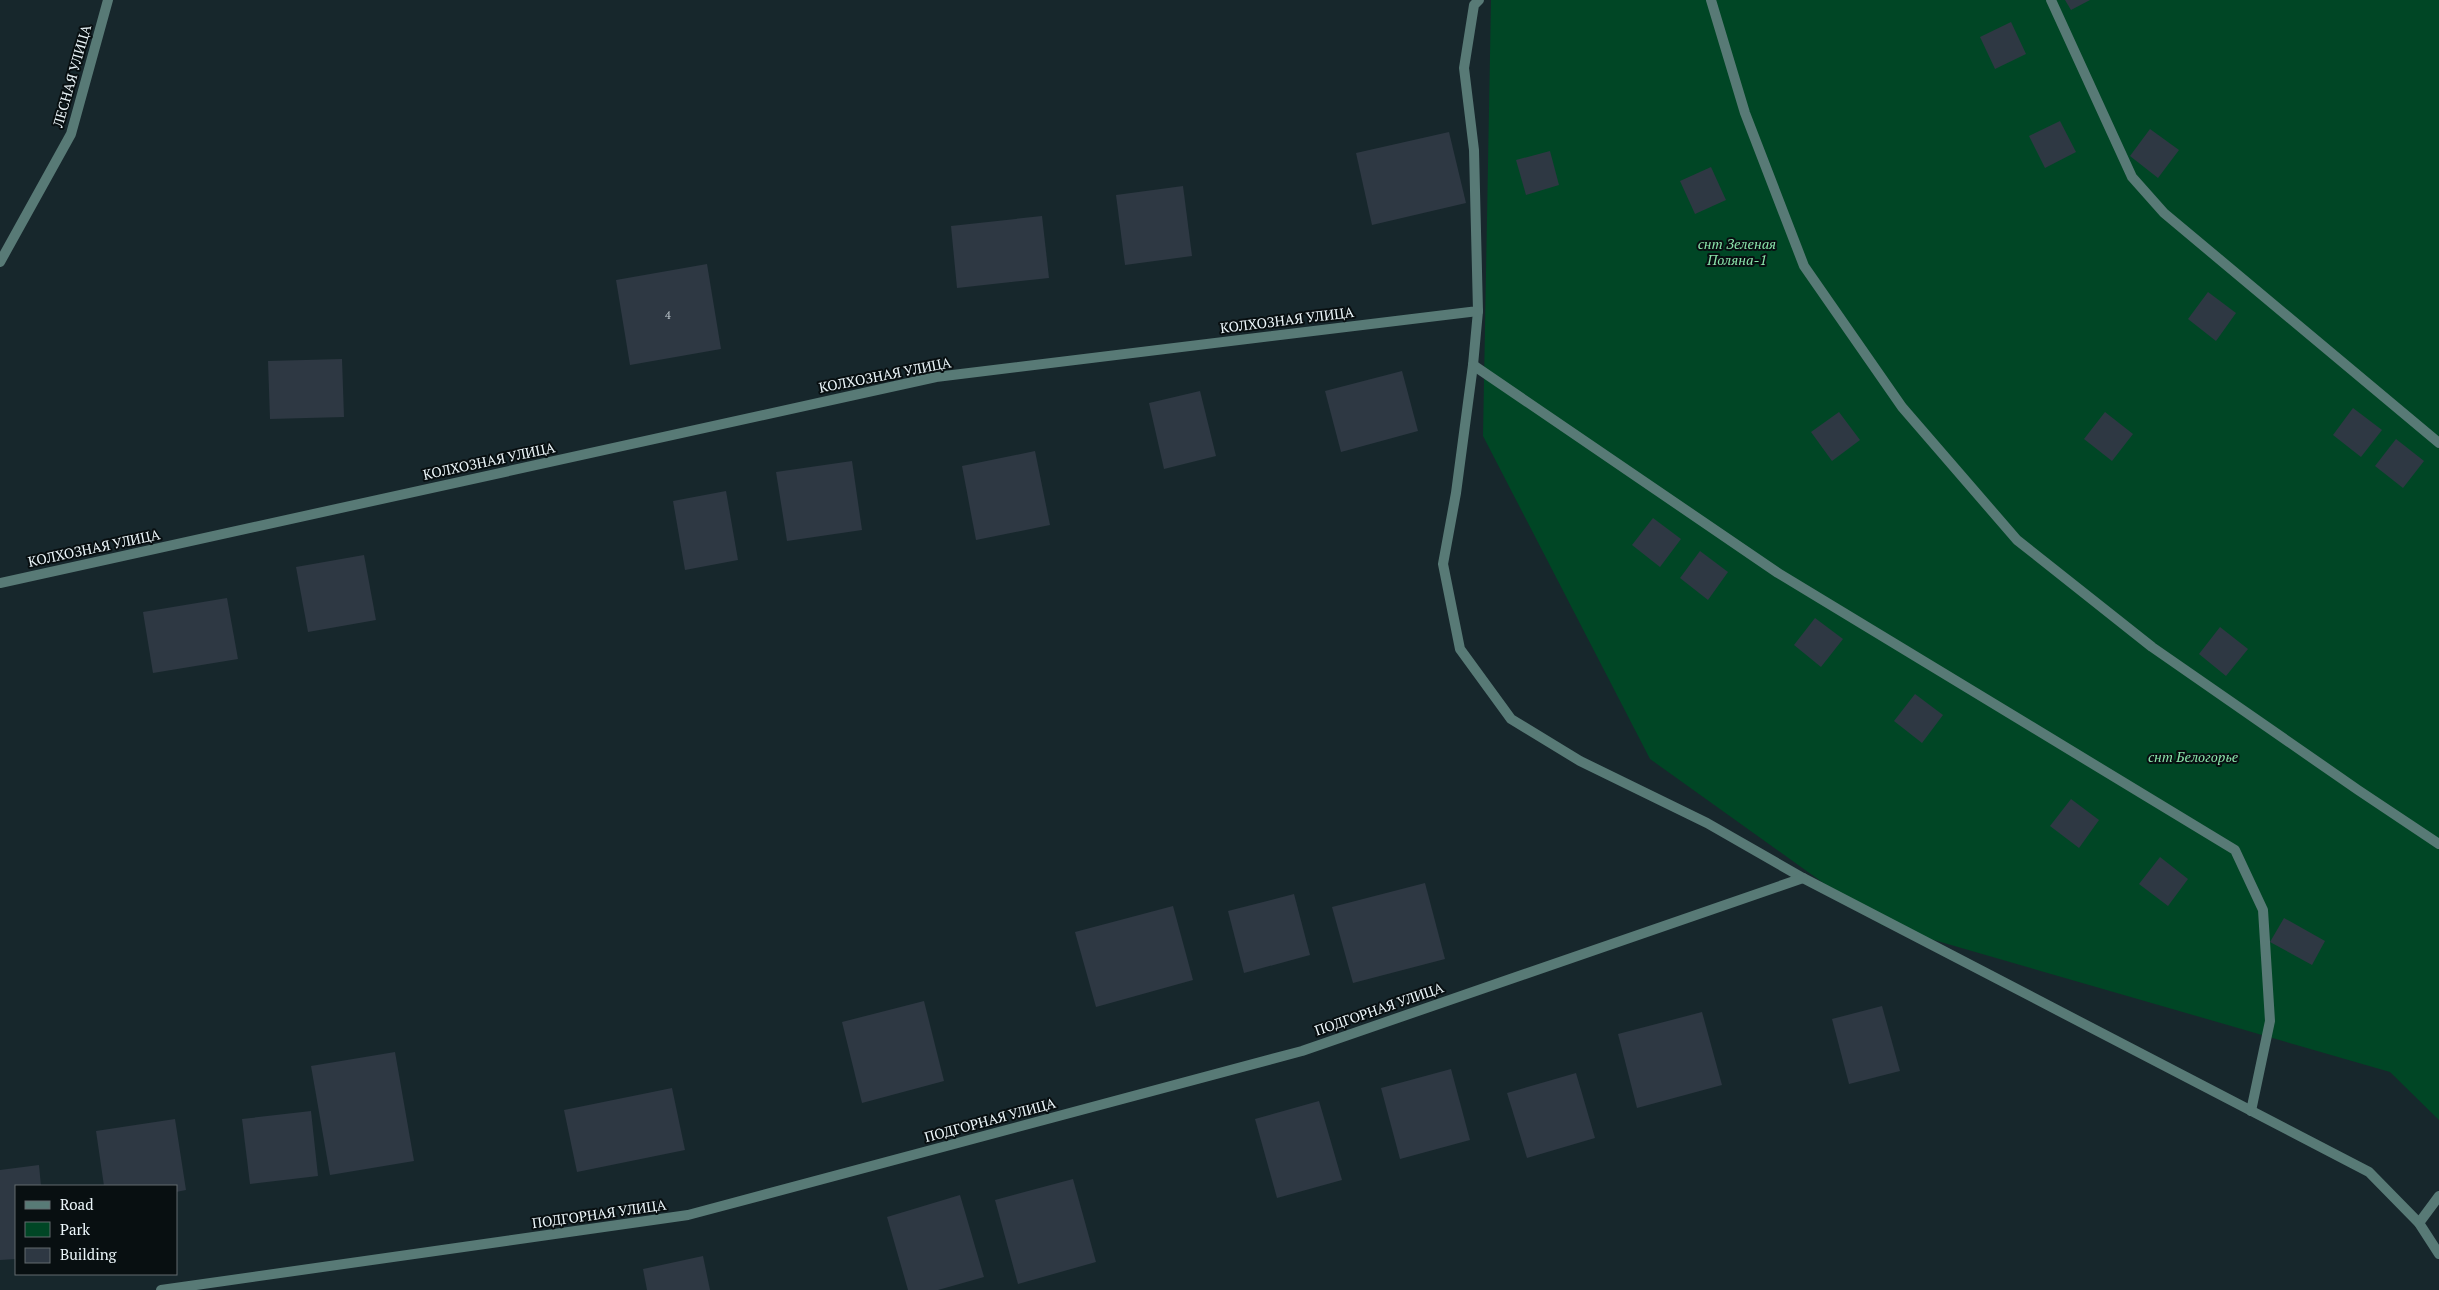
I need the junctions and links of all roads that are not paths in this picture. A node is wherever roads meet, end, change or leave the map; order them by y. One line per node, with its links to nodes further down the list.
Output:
1 (108, 0): 5 (street, ЛЕСНАЯ УЛИЦА)
2 (1479, 0): 6 (street)
3 (1711, 0): 10 (street)
4 (2051, 0): 8 (street)
5 (0, 262)
6 (1478, 311): 7 (street); 9 (street, КОЛХОЗНАЯ УЛИЦА)
7 (1473, 365): 11 (street); 12 (street)
8 (2439, 443)
9 (0, 582)
10 (2439, 844)
11 (1803, 878): 12 (street); 16 (street, ПОДГОРНАЯ УЛИЦА)
12 (2251, 1111): 14 (street)
13 (2439, 1196): 14 (street)
14 (2419, 1224): 15 (street)
15 (2439, 1254)
16 (161, 1290)

